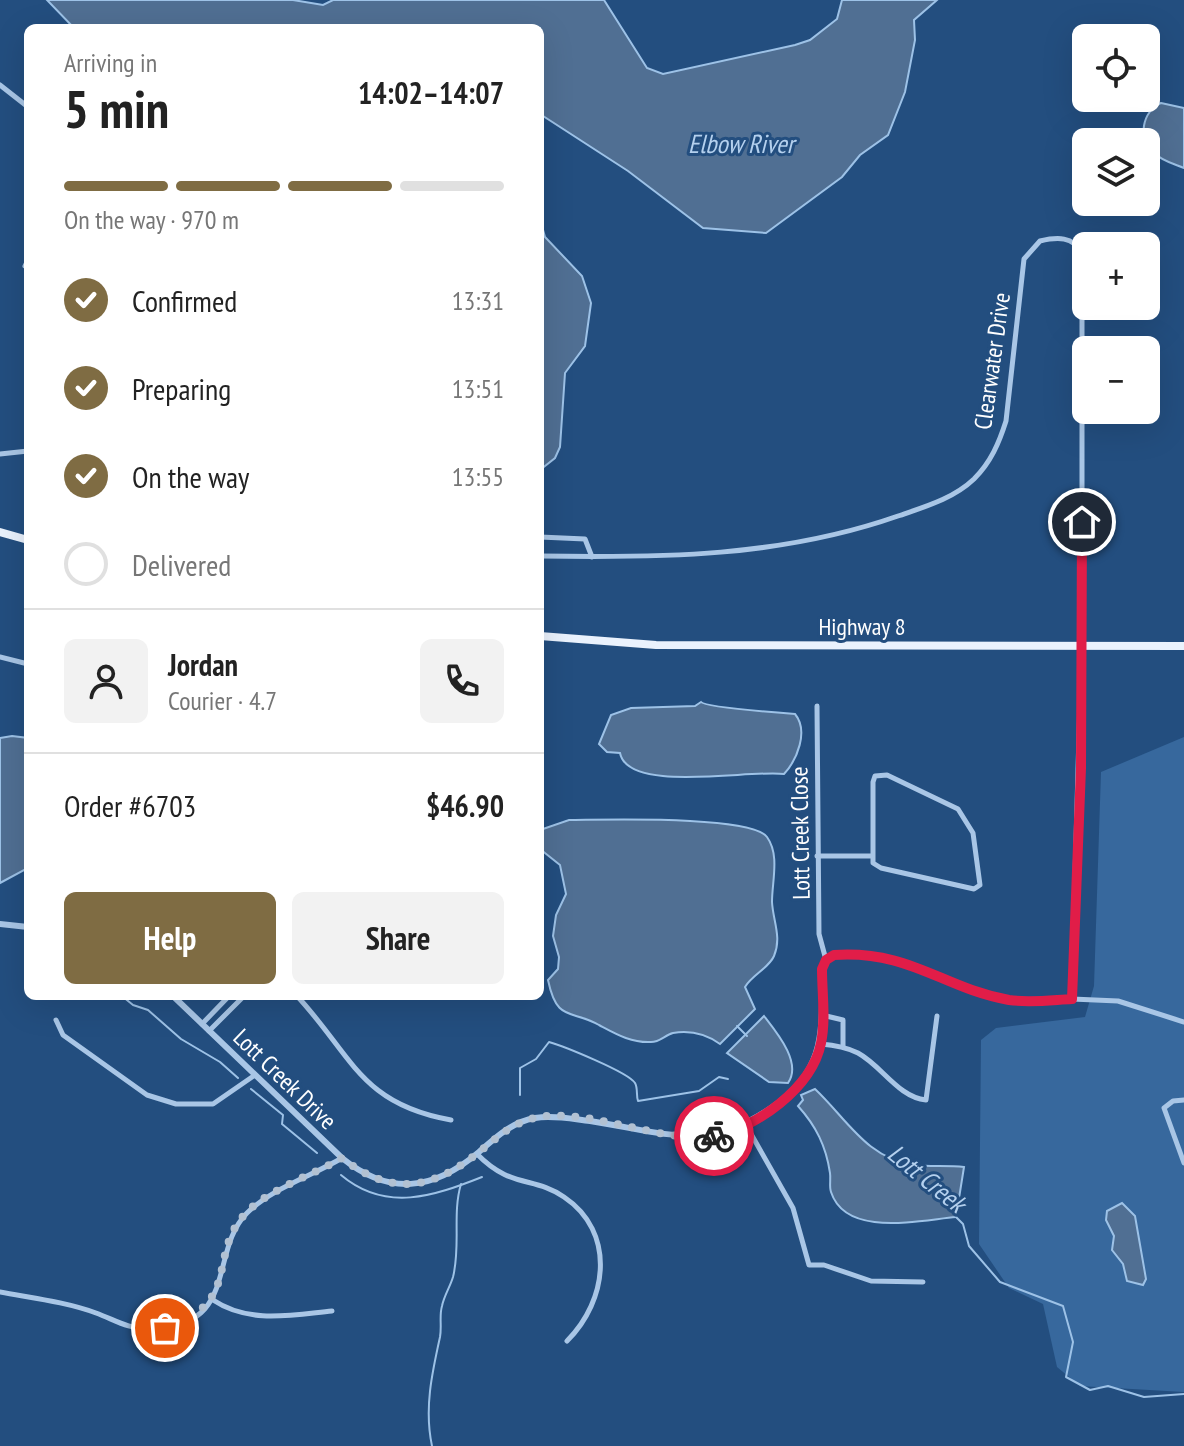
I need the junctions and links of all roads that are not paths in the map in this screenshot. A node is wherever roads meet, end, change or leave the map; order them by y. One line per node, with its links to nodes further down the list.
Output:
1 (0, 85): 2 (street)
2 (24, 104)
3 (24, 451): 4 (street)
4 (0, 454)
5 (0, 532): 7 (main road)
6 (544, 537): 9 (street)
7 (24, 539)
8 (544, 556): 9 (street, Clearwater Drive)
9 (592, 557): 12 (street, Clearwater Drive)
10 (544, 636): 12 (main road, Highway 8)
11 (1184, 646): 12 (main road, Highway 8)
12 (1082, 647): 21 (street)
13 (0, 657): 14 (street)
14 (24, 663)
15 (817, 706): 16 (street, Lott Creek Close)
16 (817, 856): 17 (street); 20 (street, Lott Creek Close)
17 (873, 856): 17 (street)
18 (0, 924): 19 (street)
19 (24, 927)
20 (826, 960): 21 (street); 26 (street, Lott Creek Drive)
21 (1072, 999): 29 (street)
22 (177, 1000): 30 (street, Lott Creek Drive)
23 (225, 1000): 30 (street)
24 (240, 1000): 31 (street)
25 (300, 1000): 36 (street)
26 (822, 1015): 32 (street, Lott Creek Drive); 33 (street)
27 (937, 1016): 33 (street)
28 (56, 1020): 34 (street)
29 (1184, 1022)
30 (202, 1024): 31 (street, Lott Creek Drive)
31 (209, 1031): 34 (street, Lott Creek Drive)
32 (821, 1044): 33 (street); 37 (street, Lott Creek Drive)
33 (843, 1046)
34 (255, 1075): 39 (street, Lott Creek Drive)
35 (1184, 1100): 40 (street)
36 (451, 1120)
37 (746, 1125): 38 (street, Lott Creek Drive); 41 (street)
38 (477, 1154): 39 (street, Lott Creek Drive); 45 (street)
39 (342, 1158): 43 (street)
40 (1184, 1163)
41 (923, 1282)
42 (0, 1292): 43 (street)
43 (212, 1300): 44 (street)
44 (332, 1311)
45 (567, 1341)

